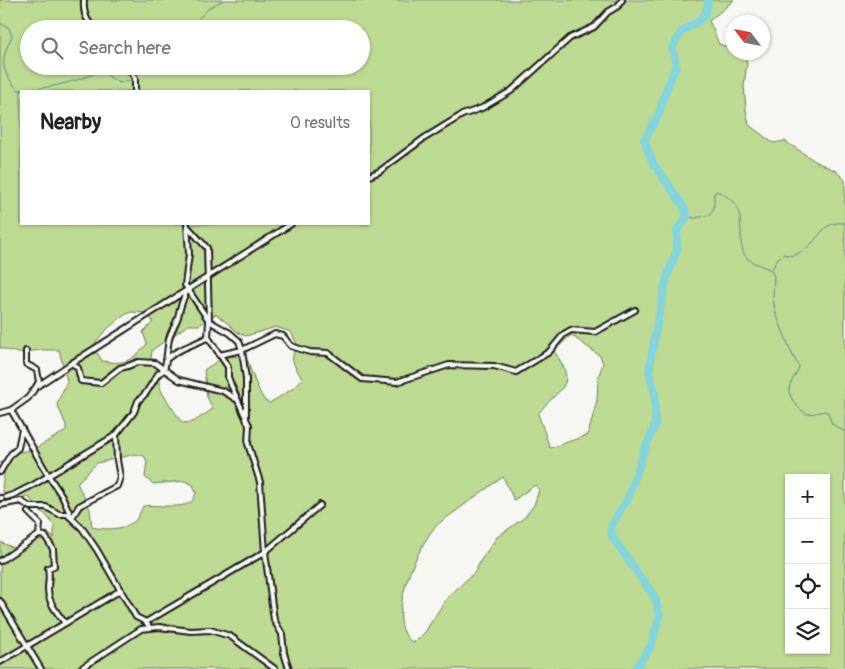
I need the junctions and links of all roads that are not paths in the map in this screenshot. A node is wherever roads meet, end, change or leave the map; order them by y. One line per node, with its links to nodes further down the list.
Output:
1 (84, 0): 3 (street)
2 (622, 0): 6 (street)
3 (88, 20)
4 (133, 75): 5 (street)
5 (135, 90)
6 (370, 176)
7 (289, 225): 9 (street)
8 (188, 226): 9 (street); 10 (street)
9 (208, 276): 10 (street); 12 (street)
10 (187, 290): 12 (street); 17 (street); 18 (street)
11 (635, 310): 14 (street)
12 (209, 322): 13 (street); 14 (street)
13 (208, 337): 16 (street); 17 (street)
14 (242, 350): 16 (street); 24 (street)
15 (26, 351): 20 (street)
16 (219, 355): 21 (street)
17 (168, 358): 19 (street)
18 (72, 363): 19 (street); 20 (street)
19 (164, 370): 21 (street); 26 (street)
20 (36, 387): 22 (street)
21 (237, 399): 24 (street)
22 (11, 410): 23 (street); 25 (street)
23 (0, 413)
24 (246, 418): 35 (street)
25 (22, 429): 27 (street); 28 (street)
26 (116, 435): 28 (street); 33 (street)
27 (0, 472)
28 (48, 475): 29 (street); 33 (street)
29 (3, 498)
30 (0, 505): 33 (street)
31 (320, 505): 35 (street)
32 (28, 512): 34 (street)
33 (72, 518): 37 (street)
34 (39, 535): 36 (street); 40 (street)
35 (265, 552): 39 (street); 47 (street)
36 (0, 561)
37 (121, 590): 39 (street); 40 (street)
38 (0, 601): 42 (street)
39 (146, 622): 41 (street)
40 (65, 623): 42 (street)
41 (150, 628): 45 (street); 46 (street)
42 (27, 647): 43 (street); 44 (street)
43 (0, 662)
44 (41, 669)
45 (80, 669)
46 (275, 669)
47 (289, 669)

